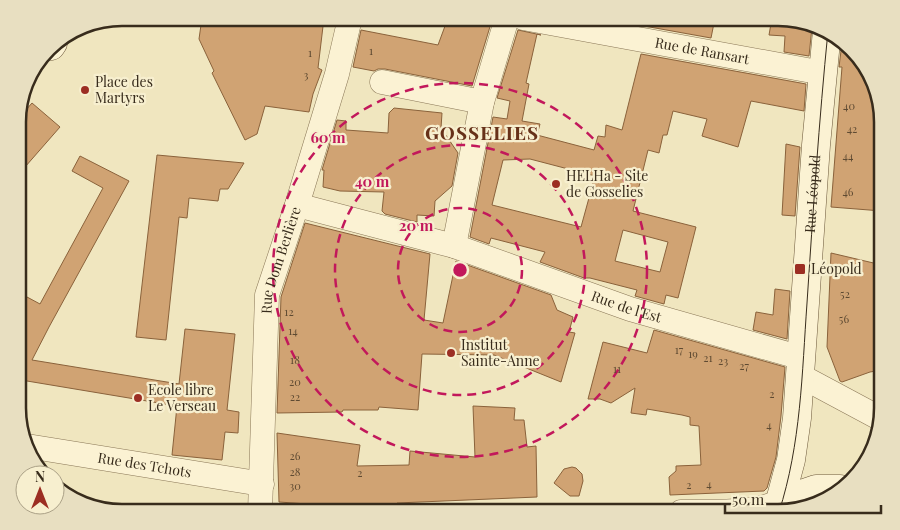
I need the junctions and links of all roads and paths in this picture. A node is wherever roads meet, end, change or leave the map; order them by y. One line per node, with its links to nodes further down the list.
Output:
1 (348, 26): 8 (street, Rue Dom Berlière)
2 (505, 26): 7 (street)
3 (566, 26): 5 (street, Rue de Ransart)
4 (826, 39): 5 (main road, Rue Léopold)
5 (822, 73): 10 (main road, Rue Léopold)
6 (382, 82): 7 (street)
7 (482, 102): 9 (street)
8 (297, 205): 9 (street, Rue de l'Est); 13 (street, Rue Dom Berlière)
9 (454, 246): 10 (street, Rue de l'Est)
10 (801, 369): 11 (street, Rue de l'Est); 16 (main road, Rue Léopold)
11 (874, 415)
12 (35, 447): 13 (street, Rue des Tchots)
13 (262, 484): 15 (street, Rue Dom Berlière)
14 (829, 489): 17 (main road)
15 (261, 504)
16 (780, 504)
17 (786, 504)

